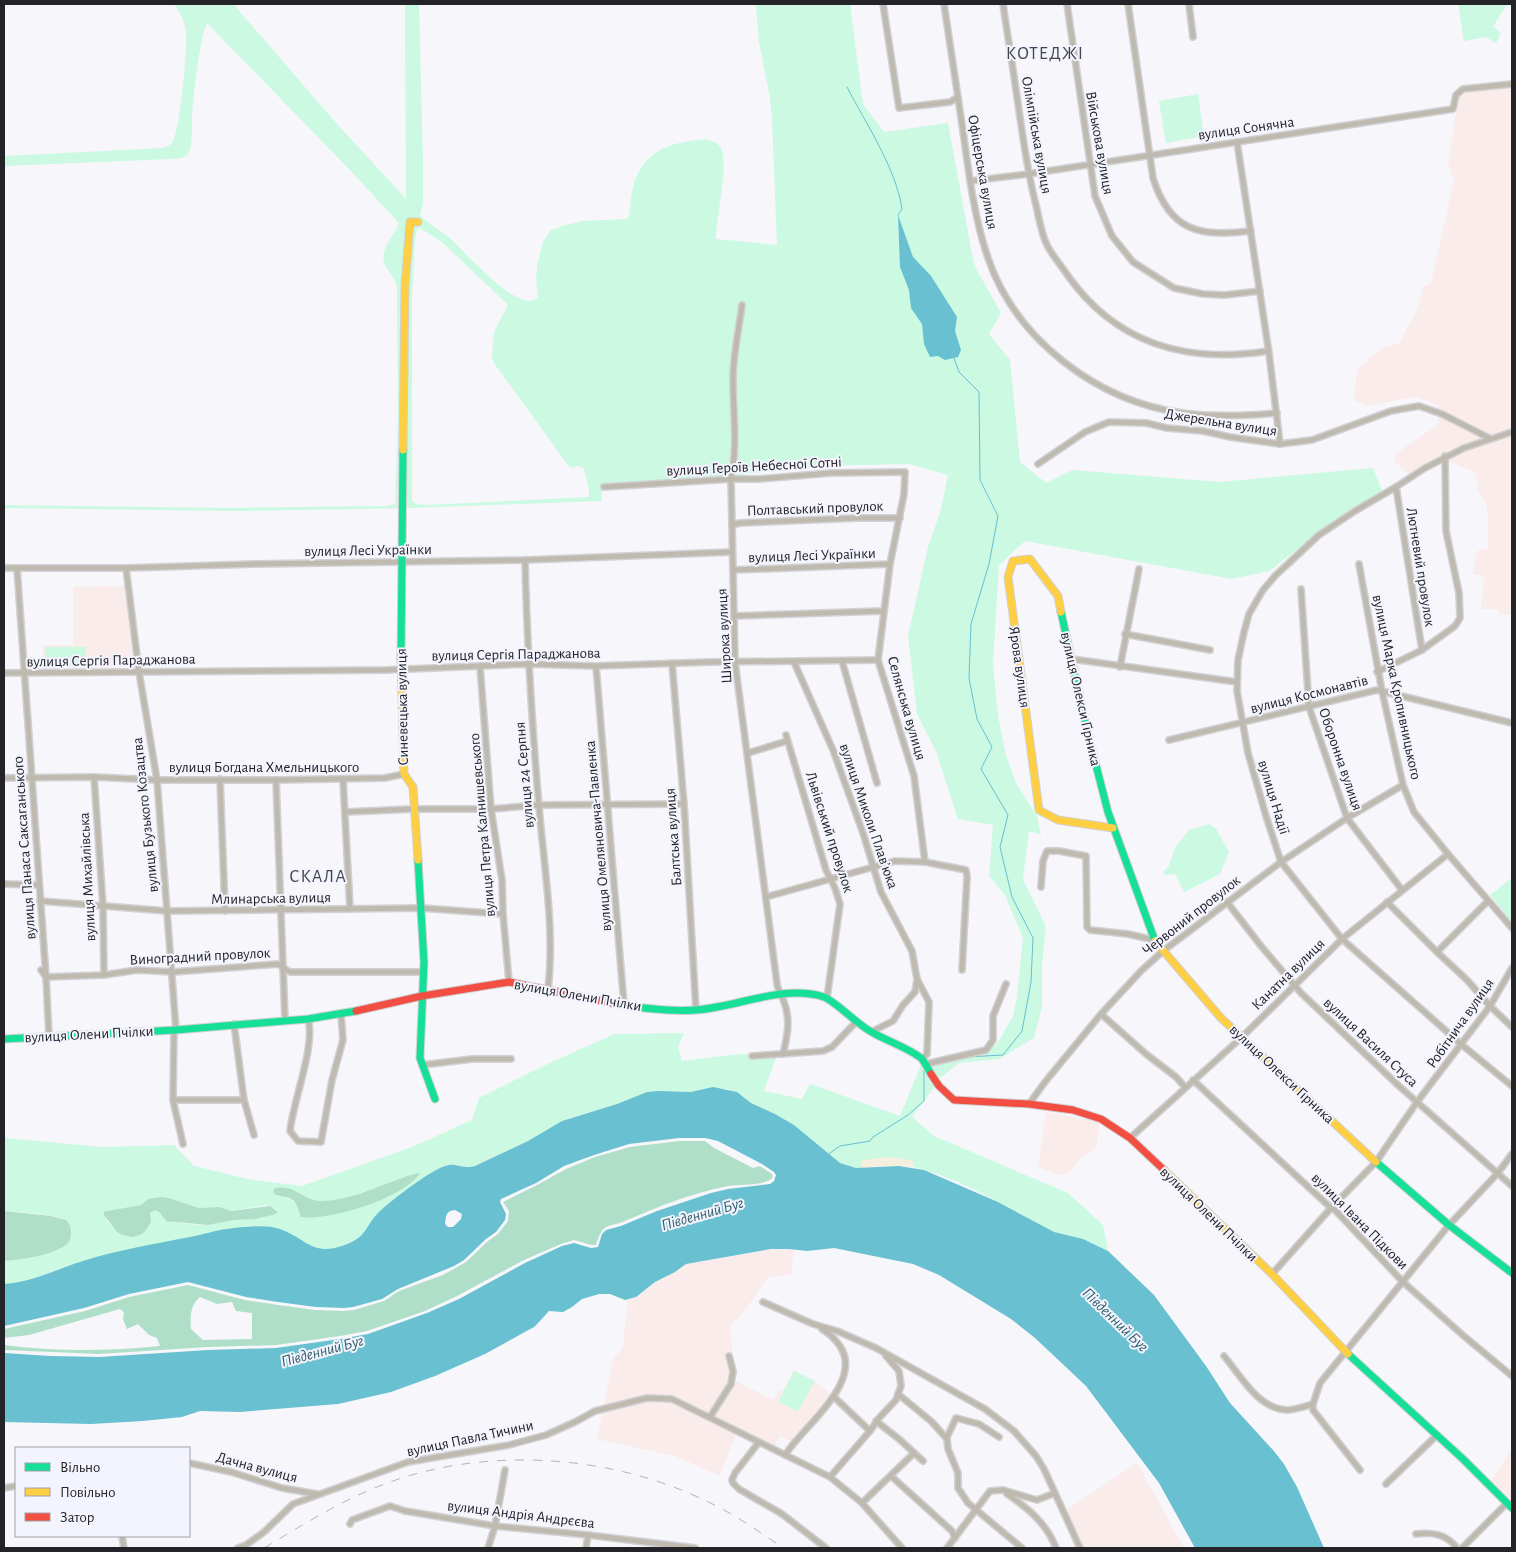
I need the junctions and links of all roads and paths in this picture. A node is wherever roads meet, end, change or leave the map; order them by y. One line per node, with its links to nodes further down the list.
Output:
1 (883, 4): 9 (street)
2 (944, 4): 9 (street, Офіцерська вулиця)
3 (1003, 4): 13 (street, Олімпійська вулиця)
4 (1067, 4): 12 (street, Військова вулиця)
5 (1128, 4): 11 (street)
6 (1188, 4): 7 (street)
7 (1193, 37)
8 (1512, 84): 10 (street, вулиця Сонячна)
9 (958, 97): 14 (street, Офіцерська вулиця)
10 (1237, 142): 11 (street, вулиця Сонячна); 16 (street)
11 (1150, 155): 12 (street, вулиця Сонячна); 16 (street)
12 (1090, 164): 13 (street, вулиця Сонячна); 17 (street, Військова вулиця)
13 (1028, 174): 14 (street, вулиця Сонячна); 19 (street, Олімпійська вулиця)
14 (970, 181): 20 (street, Офіцерська вулиця)
15 (418, 222): 34 (street, Синевецька вулиця)
16 (1251, 231): 17 (street)
17 (1260, 291): 19 (street)
18 (742, 305): 27 (street, Широка вулиця)
19 (1268, 350): 20 (street)
20 (1277, 413): 23 (street)
21 (1512, 432): 22 (street, вулиця Надії)
22 (1489, 438): 23 (street, Джерельна вулиця); 24 (street, вулиця Надії)
23 (1280, 444): 25 (street, Джерельна вулиця)
24 (1445, 456): 29 (street, вулиця Надії); 48 (street)
25 (1038, 464)
26 (905, 472): 27 (street, вулиця Героїв Небесної Сотні); 30 (street, Селянська вулиця)
27 (731, 479): 28 (street, вулиця Героїв Небесної Сотні); 31 (street, Широка вулиця)
28 (604, 487)
29 (1396, 487): 48 (street, Лютневий провулок); 64 (street, вулиця Надії)
30 (900, 518): 31 (street, Полтавський провулок); 35 (street, Селянська вулиця)
31 (732, 525): 32 (street, Широка вулиця)
32 (732, 552): 33 (street, вулиця Лесі Українки); 41 (street, Широка вулиця)
33 (525, 560): 34 (street, вулиця Лесі Українки); 55 (street, вулиця 24 Серпня)
34 (402, 562): 39 (street, вулиця Лесі Українки); 59 (street, Синевецька вулиця)
35 (890, 564): 41 (street, вулиця Лесі Українки); 44 (street, Селянська вулиця)
36 (1359, 564): 61 (street, вулиця Марка Кропивницького)
37 (4, 568): 38 (street, вулиця Лесі Українки)
38 (17, 568): 39 (street, вулиця Лесі Українки); 63 (street, вулиця Панаса Саксаганського)
39 (126, 568): 60 (street, вулиця Бузького Козацтва)
40 (1139, 569): 46 (street)
41 (734, 570): 45 (street, Широка вулиця)
42 (1041, 575): 49 (street, вулиця Олекси Гірника); 88 (street, Ярова вулиця)
43 (1301, 590): 66 (street, Оборонна вулиця)
44 (883, 611): 45 (street); 50 (street, Селянська вулиця)
45 (734, 616): 52 (street, Широка вулиця)
46 (1126, 634): 47 (street); 58 (street)
47 (1210, 650)
48 (1422, 650): 61 (street)
49 (1072, 659): 58 (street); 88 (street, вулиця Олекси Гірника)
50 (878, 660): 51 (street, вулиця Сергія Параджанова); 90 (street, Селянська вулиця)
51 (842, 661): 53 (street, вулиця Сергія Параджанова); 79 (street)
52 (735, 662): 53 (street, вулиця Сергія Параджанова); 54 (street, вулиця Сергія Параджанова); 70 (street, Широка вулиця)
53 (794, 662): 92 (street, вулиця Миколи Плавʼюка)
54 (672, 663): 57 (street, вулиця Сергія Параджанова); 82 (street, Балтська вулиця)
55 (528, 664): 56 (street, вулиця Сергія Параджанова); 57 (street, вулиця Сергія Параджанова); 83 (street, вулиця 24 Серпня)
56 (480, 666): 59 (street, вулиця Сергія Параджанова); 85 (street, вулиця Петра Калнишевського)
57 (596, 666): 81 (street, вулиця Омеляновича-Павленка)
58 (1120, 666): 64 (street)
59 (402, 668): 60 (street, вулиця Сергія Параджанова); 71 (street, Синевецька вулиця)
60 (139, 672): 63 (street, вулиця Сергія Параджанова); 77 (street, вулиця Бузького Козацтва)
61 (1377, 672): 65 (street, вулиця Марка Кропивницького)
62 (4, 673): 63 (street, вулиця Сергія Параджанова)
63 (25, 674): 74 (street, вулиця Панаса Саксаганського)
64 (1237, 682): 67 (street, вулиця Надії)
65 (1382, 691): 66 (street, вулиця Космонавтів); 68 (street, вулиця Космонавтів); 80 (street, вулиця Марка Кропивницького)
66 (1309, 707): 67 (street, вулиця Космонавтів); 87 (street, Оборонна вулиця)
67 (1242, 723): 69 (street, вулиця Космонавтів); 91 (street, вулиця Надії)
68 (1512, 723)
69 (1169, 740)
70 (748, 752): 93 (street, Львівський провулок); 98 (street, Широка вулиця)
71 (404, 774): 76 (street, вулиця Богдана Хмельницького); 84 (street, Синевецька вулиця)
72 (94, 777): 74 (street, вулиця Богдана Хмельницького); 77 (street, вулиця Богдана Хмельницького); 103 (street, вулиця Михайлівська)
73 (4, 778): 74 (street, вулиця Богдана Хмельницького)
74 (31, 778): 95 (street, вулиця Панаса Саксаганського)
75 (220, 779): 77 (street, вулиця Богдана Хмельницького); 78 (street, вулиця Богдана Хмельницького); 108 (street)
76 (343, 779): 78 (street, вулиця Богдана Хмельницького); 86 (street)
77 (157, 780): 107 (street, вулиця Бузького Козацтва)
78 (276, 780): 106 (street)
79 (877, 783)
80 (1404, 785): 87 (street, Червоний провулок); 89 (street, вулиця Марка Кропивницького)
81 (607, 804): 82 (street); 83 (street); 131 (street, вулиця Омеляновича-Павленка)
82 (684, 804): 133 (street, Балтська вулиця)
83 (539, 805): 85 (street); 127 (street, вулиця 24 Серпня)
84 (414, 809): 85 (street); 86 (street); 104 (street, Синевецька вулиця)
85 (491, 809): 109 (street, вулиця Петра Калнишевського)
86 (345, 812): 105 (street)
87 (1347, 818): 91 (street, Червоний провулок); 97 (street, Оборонна вулиця)
88 (1113, 828): 112 (street, вулиця Олекси Гірника)
89 (1448, 854): 97 (street, Канатна вулиця); 100 (street, вулиця Марка Кропивницького)
90 (925, 862): 92 (street); 118 (street)
91 (1281, 862): 101 (street, Червоний провулок); 111 (street, вулиця Надії)
92 (874, 867): 93 (street); 123 (street, вулиця Миколи Плавʼюка)
93 (830, 880): 98 (street); 130 (street, Львівський провулок)
94 (4, 884): 95 (street)
95 (38, 885): 99 (street, вулиця Панаса Саксаганського)
96 (1041, 887): 112 (street)
97 (1402, 890): 102 (street, Канатна вулиця)
98 (766, 897): 128 (street, Широка вулиця)
99 (40, 901): 103 (street, Млинарська вулиця); 122 (street, вулиця Панаса Саксаганського)
100 (1488, 901): 110 (street, вулиця Марка Кропивницького); 114 (street)
101 (1227, 902): 113 (street, Червоний провулок); 126 (street, вулиця Василя Стуса)
102 (1387, 902): 111 (street, Канатна вулиця); 114 (street)
103 (103, 906): 107 (street, Млинарська вулиця); 121 (street, вулиця Михайлівська)
104 (421, 908): 105 (street, Млинарська вулиця); 109 (street, Млинарська вулиця); 120 (street, Синевецька вулиця)
105 (350, 909): 106 (street, Млинарська вулиця)
106 (282, 910): 108 (street, Млинарська вулиця); 115 (street)
107 (168, 911): 108 (street, Млинарська вулиця); 119 (street, вулиця Бузького Козацтва)
108 (225, 911)
109 (503, 914): 124 (street, вулиця Петра Калнишевського)
110 (1512, 928)
111 (1342, 939): 126 (street, Канатна вулиця); 146 (street, вулиця Надії)
112 (1154, 940): 113 (street, вулиця Олекси Гірника)
113 (1163, 951): 135 (street, Червоний провулок); 144 (street, вулиця Олекси Гірника)
114 (1436, 952): 132 (street)
115 (284, 968): 119 (street, Виноградний провулок); 120 (street, Виноградний провулок); 137 (street)
116 (1512, 968): 132 (street, Робітнича вулиця)
117 (41, 970): 122 (street)
118 (962, 970)
119 (173, 972): 121 (street, Виноградний провулок); 141 (street, вулиця Бузького Козацтва)
120 (423, 972): 129 (street, Синевецька вулиця)
121 (104, 975): 122 (street, Виноградний провулок)
122 (46, 977): 143 (street, вулиця Панаса Саксаганського)
123 (917, 979): 142 (street); 150 (street, вулиця Миколи Плавʼюка)
124 (509, 982): 127 (street, вулиця Олени Пчілки); 129 (street, вулиця Олени Пчілки)
125 (1006, 984): 150 (street)
126 (1294, 985): 144 (street, Канатна вулиця); 158 (street, вулиця Василя Стуса)
127 (548, 989): 131 (street, вулиця Олени Пчілки)
128 (779, 995): 130 (street, вулиця Олени Пчілки); 133 (street, вулиця Олени Пчілки); 147 (street, Широка вулиця)
129 (422, 996): 134 (street, вулиця Олени Пчілки); 151 (street, Синевецька вулиця)
130 (827, 998): 138 (street, вулиця Олени Пчілки)
131 (624, 1004): 133 (street, вулиця Олени Пчілки)
132 (1490, 1006): 140 (street); 146 (street, Робітнича вулиця)
133 (696, 1010)
134 (341, 1014): 136 (street, вулиця Олени Пчілки); 136 (street)
135 (1101, 1014): 154 (street); 159 (street, Червоний провулок)
136 (308, 1019): 137 (street, вулиця Олени Пчілки)
137 (285, 1020): 139 (street, вулиця Олени Пчілки)
138 (856, 1022): 142 (street, вулиця Олени Пчілки); 147 (street)
139 (234, 1024): 141 (street, вулиця Олени Пчілки); 157 (street)
140 (1512, 1027)
141 (175, 1030): 143 (street, вулиця Олени Пчілки); 156 (street, вулиця Олени Пчілки)
142 (871, 1032): 150 (street, вулиця Олени Пчілки)
143 (49, 1036): 145 (street, вулиця Олени Пчілки)
144 (1242, 1037): 152 (street, Канатна вулиця); 164 (street, вулиця Олекси Гірника)
145 (4, 1039)
146 (1462, 1045): 153 (street, вулиця Надії); 158 (street, Робітнича вулиця)
147 (783, 1054): 148 (street)
148 (752, 1056)
149 (511, 1059): 151 (street)
150 (924, 1062): 159 (street, вулиця Олени Пчілки)
151 (422, 1065): 155 (street, Синевецька вулиця)
152 (1193, 1080): 154 (street, Канатна вулиця); 167 (street, вулиця Івана Підкови)
153 (1512, 1086)
154 (1185, 1087): 161 (street, Канатна вулиця)
155 (435, 1099)
156 (173, 1100): 157 (street); 162 (street, вулиця Олени Пчілки)
157 (244, 1100): 160 (street)
158 (1418, 1102): 164 (street, Робітнича вулиця); 165 (street, вулиця Василя Стуса)
159 (1029, 1104): 161 (street, вулиця Олени Пчілки)
160 (254, 1135)
161 (1130, 1138): 170 (street, вулиця Олени Пчілки)
162 (183, 1144)
163 (1512, 1154): 165 (street)
164 (1376, 1162): 167 (street, Робітнича вулиця); 168 (street, вулиця Олекси Гірника)
165 (1497, 1174): 166 (street, вулиця Василя Стуса); 168 (street)
166 (1512, 1186)
167 (1330, 1208): 170 (street, Робітнича вулиця); 171 (street, вулиця Івана Підкови)
168 (1449, 1225): 169 (street, вулиця Олекси Гірника); 171 (street)
169 (1512, 1273)
170 (1272, 1274): 175 (street, вулиця Олени Пчілки)
171 (1403, 1282): 175 (street); 178 (street, вулиця Івана Підкови)
172 (763, 1302): 173 (street)
173 (813, 1324): 174 (street); 180 (street)
174 (876, 1348): 179 (street); 199 (street)
175 (1346, 1352): 181 (street); 185 (street, вулиця Олени Пчілки)
176 (729, 1356): 182 (street)
177 (1224, 1356): 181 (street)
178 (1512, 1376)
179 (898, 1394): 183 (street); 187 (street)
180 (834, 1397): 184 (street); 190 (street)
181 (1314, 1404): 194 (street)
182 (710, 1417): 188 (street, вулиця Павла Тичини); 200 (street, вулиця Павла Тичини)
183 (876, 1422): 184 (street); 189 (street)
184 (870, 1431): 196 (street)
185 (1436, 1436): 197 (street); 202 (street, вулиця Олени Пчілки)
186 (999, 1437): 187 (street)
187 (947, 1439): 203 (street)
188 (759, 1442): 190 (street, вулиця Павла Тичини); 213 (street)
189 (914, 1453): 191 (street); 195 (street)
190 (785, 1455): 196 (street, вулиця Павла Тичини)
191 (923, 1461)
192 (190, 1463): 200 (street, Дачна вулиця)
193 (505, 1470): 205 (street)
194 (1360, 1470)
195 (891, 1476): 201 (street); 208 (street)
196 (830, 1477): 201 (street, вулиця Павла Тичини)
197 (1386, 1484)
198 (1003, 1490): 199 (street); 203 (street); 217 (street)
199 (1055, 1493): 218 (street)
200 (318, 1494): 209 (street, вулиця Павла Тичини)
201 (862, 1503): 214 (street, вулиця Павла Тичини)
202 (1510, 1506): 220 (street)
203 (976, 1510): 208 (street); 216 (street)
204 (350, 1524): 205 (street, вулиця Андрія Андрєєва)
205 (495, 1526): 207 (street, вулиця Андрія Андрєєва); 210 (street)
206 (1416, 1534): 219 (street)
207 (588, 1535): 211 (street); 212 (street, вулиця Андрія Андрєєва)
208 (955, 1538): 215 (street)
209 (238, 1548)
210 (488, 1548)
211 (586, 1548)
212 (695, 1548)
213 (826, 1548)
214 (902, 1548)
215 (947, 1548)
216 (1022, 1548)
217 (1056, 1548)
218 (1080, 1548)
219 (1457, 1548)
220 (1462, 1548)

